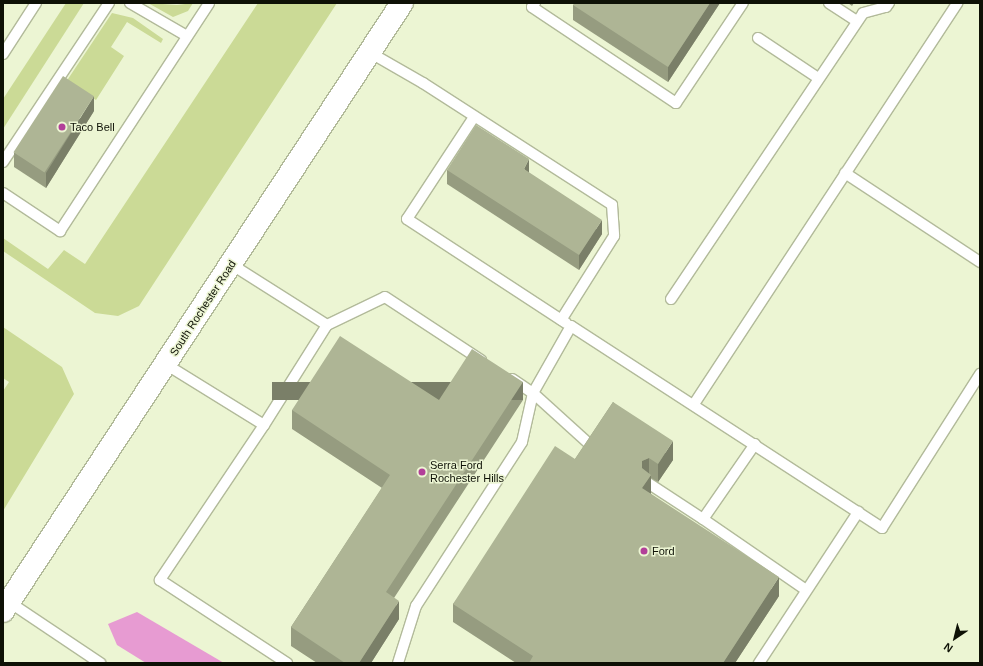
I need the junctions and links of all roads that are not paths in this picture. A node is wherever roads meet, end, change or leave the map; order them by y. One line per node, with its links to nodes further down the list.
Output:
1 (36, 3): 15 (lane)
2 (110, 3): 18 (lane)
3 (130, 3): 12 (lane)
4 (209, 3): 12 (lane)
5 (402, 3): 14 (main road, South Rochester Road)
6 (535, 3): 7 (lane)
7 (743, 3)
8 (829, 3): 11 (lane)
9 (957, 3): 19 (lane)
10 (887, 5): 11 (lane)
11 (857, 21): 16 (lane)
12 (187, 36): 20 (lane)
13 (758, 38): 16 (lane)
14 (369, 52): 17 (lane); 22 (main road, South Rochester Road)
15 (3, 54)
16 (818, 78): 23 (lane)
17 (474, 117): 24 (lane); 24 (lane)
18 (3, 162)
19 (845, 173): 21 (lane); 30 (lane)
20 (3, 193)
21 (980, 262)
22 (232, 264): 25 (lane); 27 (main road, South Rochester Road)
23 (671, 299)
24 (560, 320): 26 (lane)
25 (327, 324): 29 (lane); 31 (lane)
26 (571, 326): 29 (lane); 30 (lane)
27 (167, 365): 31 (lane); 38 (main road, South Rochester Road)
28 (980, 374): 35 (lane)
29 (533, 393): 32 (lane); 41 (lane)
30 (694, 404): 33 (lane)
31 (264, 424): 40 (lane)
32 (587, 442)
33 (756, 444): 35 (lane); 36 (lane)
34 (648, 483): 36 (lane)
35 (858, 512): 37 (lane)
36 (703, 519): 37 (lane)
37 (806, 590): 42 (lane)
38 (6, 606): 39 (lane)
39 (100, 663)
40 (287, 663)
41 (398, 663)
42 (759, 663)

